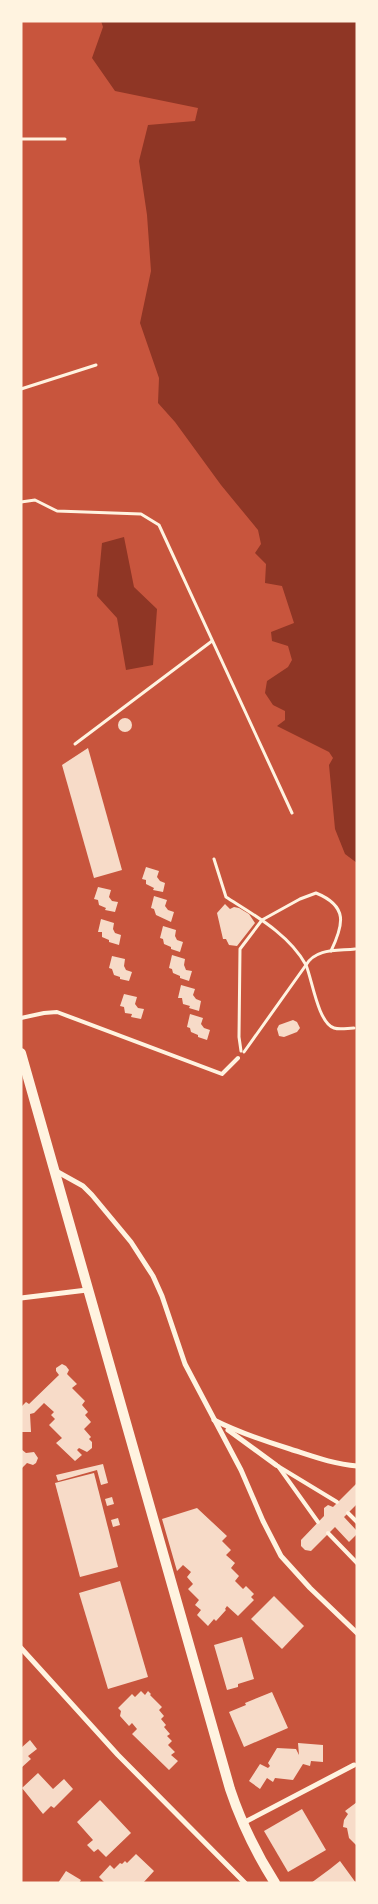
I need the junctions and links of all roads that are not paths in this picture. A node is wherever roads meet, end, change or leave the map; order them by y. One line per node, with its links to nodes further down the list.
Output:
1 (21, 1018): 3 (lane)
2 (21, 1053): 4 (main road)
3 (238, 1058)
4 (23, 1067): 5 (main road)
5 (55, 1171): 6 (main road); 8 (street)
6 (88, 1290): 7 (street); 20 (main road)
7 (21, 1298)
8 (214, 1419): 9 (street); 10 (street); 17 (street)
9 (276, 1465): 11 (lane); 13 (lane)
10 (357, 1466)
11 (337, 1502)
12 (348, 1513): 14 (lane)
13 (318, 1522)
14 (357, 1522)
15 (328, 1533): 16 (lane)
16 (357, 1563)
17 (357, 1633)
18 (21, 1648): 21 (street)
19 (354, 1765): 20 (street)
20 (243, 1824): 22 (main road)
21 (245, 1883)
22 (275, 1883)

